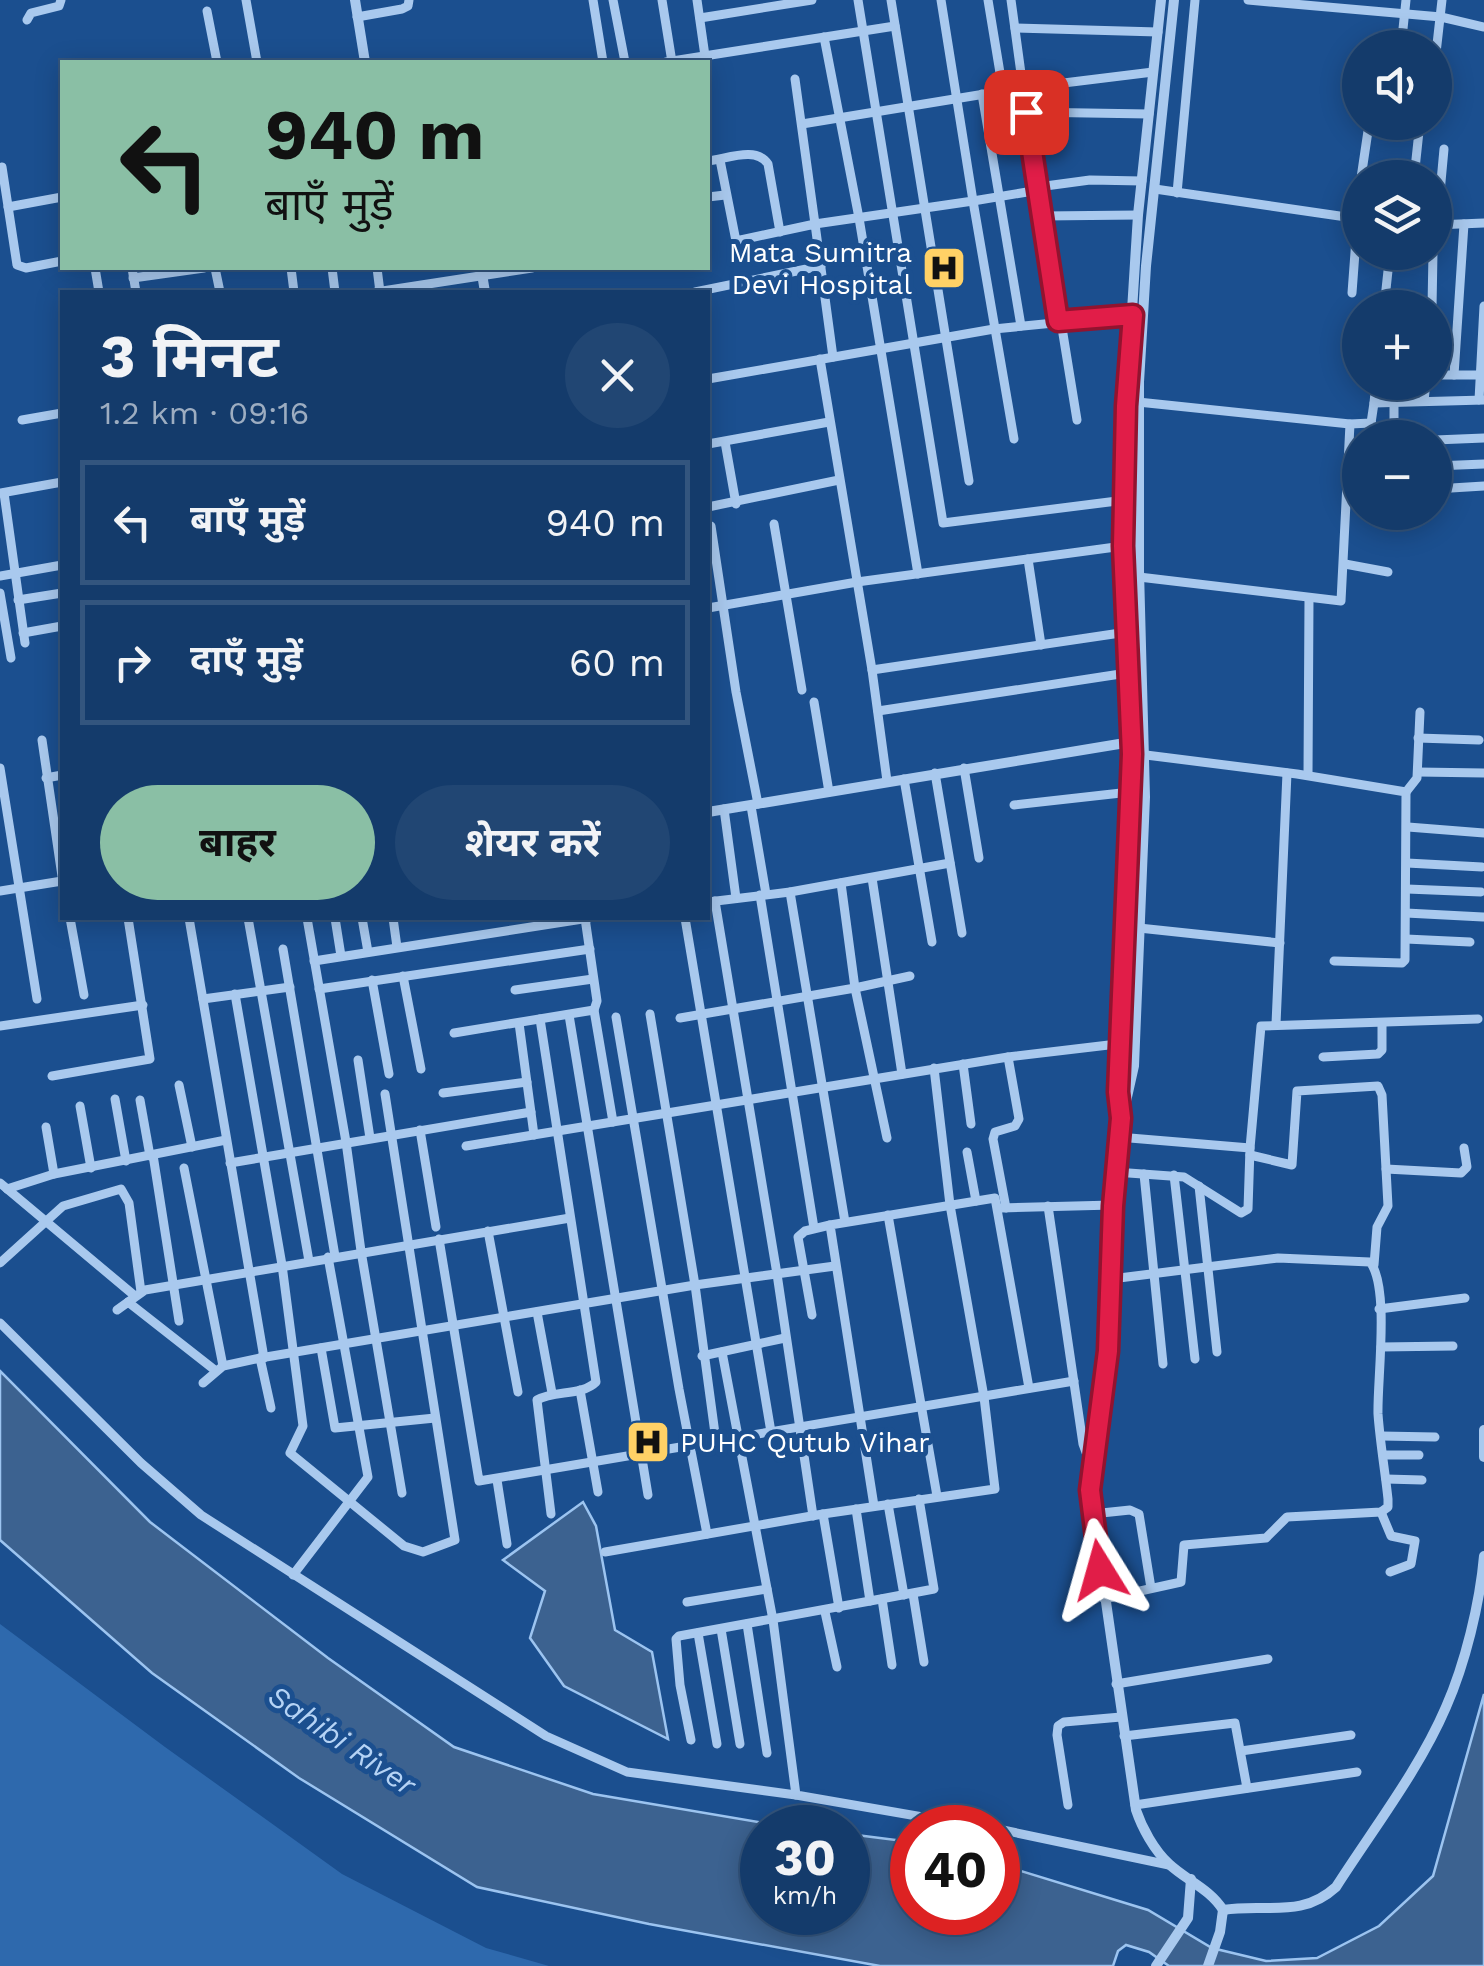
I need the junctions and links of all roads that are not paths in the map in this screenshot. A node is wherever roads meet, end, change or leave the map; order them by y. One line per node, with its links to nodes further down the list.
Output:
1 (60, 0): 31 (street)
2 (246, 0): 42 (street)
3 (355, 0): 29 (street)
4 (409, 0): 29 (street)
5 (593, 0): 44 (street)
6 (614, 0): 45 (street)
7 (662, 0): 46 (street)
8 (697, 0): 30 (street)
9 (732, 0): 26 (street)
10 (812, 0): 22 (street)
11 (858, 0): 37 (street)
12 (891, 0): 32 (street)
13 (941, 0): 53 (street)
14 (988, 0): 51 (street)
15 (1011, 0): 34 (street)
16 (1160, 0): 38 (street)
17 (1174, 0): 67 (street)
18 (1196, 0): 68 (street)
19 (1252, 0): 23 (street)
20 (1406, 0): 27 (street)
21 (1442, 0): 28 (street)
22 (785, 2): 26 (street)
23 (1285, 2): 24 (street)
24 (1348, 4): 27 (street)
25 (208, 11): 41 (street)
26 (734, 12): 30 (street)
27 (1404, 14): 28 (street); 35 (street)
28 (1441, 17): 33 (street); 36 (street)
29 (357, 18): 43 (street)
30 (700, 18): 40 (street)
31 (27, 20)
32 (895, 26): 37 (street); 54 (street)
33 (1484, 27)
34 (1015, 28): 38 (street); 50 (street)
35 (1403, 30)
36 (1439, 30)
37 (863, 31): 39 (street); 55 (street)
38 (1158, 32): 48 (street)
39 (824, 38): 40 (street); 58 (street)
40 (705, 56): 47 (street)
41 (217, 60)
42 (257, 60)
43 (365, 60)
44 (603, 60)
45 (625, 60)
46 (670, 60)
47 (682, 60)
48 (1153, 72): 50 (street); 57 (street)
49 (796, 79): 59 (street)
50 (1023, 88): 51 (street); 56 (street)
51 (1003, 91): 52 (street)
52 (982, 94): 53 (street); 70 (street)
53 (956, 97): 54 (street); 73 (street)
54 (908, 107): 55 (street); 75 (street)
55 (876, 111): 58 (street); 76 (street)
56 (1026, 112): 57 (street); 66 (street)
57 (1149, 114): 65 (street)
58 (839, 118): 59 (street); 80 (street)
59 (802, 124): 82 (street)
60 (1444, 149): 62 (street)
61 (720, 160): 63 (street); 69 (street); 85 (street)
62 (1443, 160)
63 (710, 161)
64 (2, 167): 74 (street)
65 (1142, 181): 66 (street); 77 (street)
66 (1039, 188): 70 (street); 78 (street)
67 (1154, 189): 68 (street); 94 (street)
68 (1176, 193): 79 (street)
69 (725, 195): 72 (street); 85 (street)
70 (1000, 196): 73 (street); 96 (street)
71 (60, 197): 74 (street)
72 (710, 198)
73 (973, 201): 75 (street); 97 (street)
74 (8, 207): 86 (street)
75 (925, 208): 76 (street); 98 (street)
76 (891, 213): 80 (street); 99 (street)
77 (1138, 215): 78 (street); 94 (street)
78 (1043, 216): 95 (street)
79 (1342, 217)
80 (860, 218): 82 (street); 100 (street)
81 (1484, 223): 84 (street)
82 (815, 224): 85 (street); 87 (street)
83 (1452, 224): 84 (street)
84 (1464, 224): 103 (street)
85 (780, 232)
86 (60, 262)
87 (820, 266): 92 (street); 101 (street)
88 (176, 270): 90 (street)
89 (482, 271): 91 (street)
90 (133, 273)
91 (388, 290)
92 (705, 290)
93 (1484, 306): 104 (street)
94 (1138, 315): 95 (street); 109 (street); 132 (street)
95 (1058, 321): 96 (street); 114 (street)
96 (1021, 326): 97 (street)
97 (994, 329): 98 (street); 120 (street)
98 (947, 338): 99 (street); 127 (street)
99 (913, 342): 100 (street); 132 (street)
100 (882, 347): 101 (street); 145 (street)
101 (833, 357): 102 (street)
102 (820, 359): 105 (street); 117 (street)
103 (1454, 375): 104 (street)
104 (1480, 375): 107 (street)
105 (710, 379)
106 (1374, 400): 111 (street)
107 (1482, 400): 108 (street)
108 (1424, 401): 110 (street)
109 (1138, 402): 118 (street); 147 (street)
110 (1394, 402): 111 (street); 116 (street)
111 (1374, 403): 115 (street)
112 (60, 413): 113 (street)
113 (22, 420)
114 (1077, 420)
115 (1371, 420)
116 (1394, 420)
117 (828, 422): 122 (street); 126 (street)
118 (1342, 423)
119 (1484, 438): 121 (street)
120 (1014, 439)
121 (1452, 439)
122 (725, 442): 123 (street); 133 (street)
123 (710, 444)
124 (1484, 464): 125 (street)
125 (1452, 465)
126 (838, 480): 133 (street); 148 (street)
127 (969, 481)
128 (60, 482): 131 (street)
129 (1484, 486): 130 (street)
130 (1452, 489)
131 (2, 493): 144 (street)
132 (1125, 500): 138 (street)
133 (736, 504): 134 (street)
134 (710, 507)
135 (774, 524): 151 (street)
136 (711, 526): 139 (street)
137 (1346, 530): 141 (street)
138 (1123, 546): 140 (street); 157 (street)
139 (711, 547): 154 (street)
140 (1028, 559): 145 (street); 158 (street)
141 (1345, 564): 143 (street); 152 (street)
142 (60, 565): 144 (street)
143 (1388, 572)
144 (14, 574): 146 (street); 153 (street)
145 (918, 574): 148 (street)
146 (0, 576)
147 (1139, 578): 152 (street); 170 (street)
148 (857, 582): 151 (street); 160 (street)
149 (0, 593): 159 (street)
150 (60, 593): 153 (street)
151 (787, 595): 154 (street); 162 (street)
152 (1309, 599): 178 (street)
153 (18, 600): 156 (street)
154 (722, 606): 155 (street); 185 (street)
155 (710, 608)
156 (60, 627)
157 (1127, 632): 158 (street); 161 (street)
158 (1041, 644): 160 (street)
159 (11, 658)
160 (872, 670): 164 (street)
161 (1127, 674): 164 (street); 169 (street)
162 (802, 690)
163 (814, 702): 182 (street)
164 (878, 711): 181 (street)
165 (1420, 712): 166 (street)
166 (1418, 738): 168 (street); 174 (street)
167 (42, 740): 179 (street)
168 (1479, 740)
169 (1132, 748): 170 (street); 172 (street); 183 (street)
170 (1145, 754): 173 (street); 222 (street)
171 (0, 768): 201 (street)
172 (964, 768): 175 (street); 193 (street)
173 (1286, 772): 178 (street); 227 (street)
174 (1418, 772): 176 (street); 184 (street)
175 (935, 773): 180 (street); 194 (street)
176 (1484, 773)
177 (60, 775): 179 (street)
178 (1308, 775): 184 (street)
179 (46, 778): 187 (street)
180 (904, 779): 181 (street); 197 (street)
181 (887, 782): 182 (street)
182 (828, 792): 185 (street)
183 (1130, 792): 186 (street); 266 (street)
184 (1406, 792): 190 (street)
185 (754, 805): 188 (street); 206 (street)
186 (1014, 805)
187 (57, 807): 192 (street)
188 (724, 809): 189 (street); 207 (street)
189 (710, 812)
190 (1408, 827): 191 (street); 195 (street)
191 (1484, 833)
192 (60, 850)
193 (980, 858)
194 (950, 863): 197 (street); 223 (street)
195 (1407, 863): 196 (street); 202 (street)
196 (1482, 867)
197 (918, 869): 199 (street); 225 (street)
198 (60, 878): 201 (street)
199 (872, 878): 200 (street); 239 (street)
200 (841, 883): 204 (street); 241 (street)
201 (17, 888): 203 (street); 248 (street)
202 (1407, 889): 205 (street); 209 (street)
203 (0, 891)
204 (790, 892): 206 (street); 247 (street)
205 (1481, 892)
206 (763, 894): 207 (street); 250 (street)
207 (736, 898): 208 (street)
208 (711, 902): 253 (street)
209 (1406, 912): 210 (street); 224 (street)
210 (1483, 917)
211 (70, 920): 245 (street)
212 (128, 920): 251 (street)
213 (189, 920): 249 (street)
214 (248, 920): 244 (street)
215 (306, 920): 233 (street)
216 (334, 920): 232 (street)
217 (362, 920): 231 (street)
218 (392, 920): 228 (street)
219 (573, 920): 228 (street)
220 (586, 920): 230 (street)
221 (684, 920): 255 (street)
222 (1139, 928): 227 (street); 267 (street)
223 (962, 933)
224 (1406, 939): 226 (street); 234 (street)
225 (932, 942)
226 (1470, 942)
227 (1280, 943): 262 (street)
228 (397, 947): 231 (street)
229 (283, 949): 240 (street)
230 (590, 949): 235 (street); 237 (street)
231 (368, 952): 232 (street)
232 (341, 956): 233 (street)
233 (314, 961): 242 (street)
234 (1334, 961)
235 (403, 976): 238 (street); 273 (street)
236 (910, 976): 239 (street)
237 (593, 979): 243 (street); 252 (street)
238 (372, 980): 242 (street); 274 (street)
239 (886, 981): 241 (street); 275 (street)
240 (290, 986): 244 (street); 308 (street)
241 (855, 988): 247 (street); 277 (street)
242 (319, 989): 305 (street)
243 (516, 990)
244 (260, 991): 246 (street); 310 (street)
245 (84, 994)
246 (234, 994): 249 (street); 314 (street)
247 (807, 996): 250 (street); 280 (street)
248 (37, 999)
249 (203, 999): 304 (street)
250 (776, 1000): 253 (street); 282 (street)
251 (143, 1005): 264 (street); 276 (street)
252 (594, 1010): 256 (street); 293 (street)
253 (733, 1010): 255 (street); 286 (street)
254 (650, 1014): 290 (street)
255 (702, 1014): 258 (street); 288 (street)
256 (568, 1015): 259 (street); 295 (street)
257 (616, 1017): 292 (street)
258 (680, 1018)
259 (540, 1019): 261 (street); 298 (street)
260 (1478, 1019): 263 (street)
261 (519, 1022): 265 (street); 278 (street)
262 (1276, 1024): 263 (street); 312 (street)
263 (1382, 1024): 269 (street)
264 (0, 1026)
265 (454, 1034)
266 (1120, 1042): 267 (street); 268 (street); 291 (street)
267 (1134, 1042): 291 (street)
268 (1008, 1057): 271 (street); 330 (street)
269 (1323, 1057)
270 (358, 1060): 302 (street)
271 (962, 1064): 272 (street); 294 (street)
272 (934, 1068): 275 (street); 327 (street)
273 (422, 1069)
274 (390, 1074)
275 (902, 1074): 277 (street)
276 (52, 1076)
277 (876, 1079): 280 (street); 303 (street)
278 (527, 1082): 281 (street); 289 (street)
279 (178, 1086): 307 (street)
280 (823, 1088): 282 (street); 334 (street)
281 (443, 1093)
282 (792, 1093): 286 (street); 337 (street)
283 (384, 1094): 300 (street)
284 (115, 1099): 315 (street)
285 (140, 1100): 313 (street)
286 (748, 1100): 288 (street); 352 (street)
287 (80, 1106): 317 (street)
288 (715, 1106): 290 (street); 356 (street)
289 (531, 1112): 297 (street); 299 (street)
290 (668, 1113): 292 (street); 358 (street)
291 (1121, 1118): 301 (street)
292 (635, 1119): 293 (street); 359 (street)
293 (614, 1122): 295 (street)
294 (971, 1124)
295 (588, 1126): 298 (street); 361 (street)
296 (46, 1127): 321 (street)
297 (420, 1130): 300 (street); 336 (street)
298 (558, 1131): 299 (street); 332 (street)
299 (534, 1134): 306 (street)
300 (390, 1135): 302 (street); 340 (street)
301 (1118, 1137): 312 (street); 320 (street)
302 (370, 1138): 305 (street)
303 (887, 1138)
304 (226, 1140): 307 (street); 316 (street)
305 (346, 1142): 308 (street); 341 (street)
306 (466, 1146)
307 (192, 1147): 313 (street)
308 (316, 1147): 310 (street); 342 (street)
309 (1464, 1148): 319 (street)
310 (287, 1152): 314 (street); 343 (street)
311 (968, 1152): 326 (street)
312 (1250, 1152): 319 (street); 325 (street)
313 (151, 1156): 315 (street); 357 (street)
314 (262, 1156): 316 (street); 345 (street)
315 (126, 1161): 317 (street)
316 (230, 1162): 350 (street)
317 (91, 1168): 321 (street)
318 (184, 1168): 355 (street)
319 (1386, 1170): 346 (street)
320 (1115, 1172): 322 (street); 329 (street)
321 (54, 1174): 324 (street)
322 (1144, 1174): 323 (street); 353 (street)
323 (1174, 1175): 325 (street); 349 (street)
324 (4, 1186): 333 (street)
325 (1199, 1186): 348 (street)
326 (976, 1201): 327 (street); 330 (street)
327 (950, 1205): 331 (street); 394 (street)
328 (1048, 1206): 329 (street); 330 (street); 388 (street)
329 (1113, 1206): 354 (street)
330 (1002, 1208): 390 (street)
331 (888, 1215): 334 (street); 395 (street)
332 (570, 1218): 338 (street); 363 (street)
333 (46, 1219): 344 (street); 360 (street); 360 (street)
334 (845, 1222): 335 (street)
335 (830, 1225): 337 (street); 347 (street)
336 (436, 1227)
337 (814, 1228): 351 (street)
338 (488, 1231): 339 (street); 368 (street)
339 (439, 1239): 340 (street); 371 (street)
340 (406, 1244): 341 (street); 372 (street)
341 (361, 1251): 342 (street); 374 (street)
342 (331, 1257): 343 (street); 375 (street)
343 (308, 1260): 345 (street)
344 (0, 1264)
345 (282, 1265): 350 (street); 382 (street)
346 (1374, 1265): 348 (street); 364 (street)
347 (835, 1266): 351 (street); 397 (street)
348 (1208, 1266): 349 (street); 381 (street)
349 (1184, 1270): 353 (street); 385 (street)
350 (248, 1271): 355 (street); 384 (street)
351 (804, 1272): 352 (street); 367 (street)
352 (778, 1274): 356 (street); 373 (street)
353 (1154, 1275): 354 (street); 386 (street)
354 (1111, 1278): 415 (street)
355 (204, 1279): 357 (street); 387 (street)
356 (744, 1279): 358 (street); 376 (street)
357 (174, 1285): 360 (street); 369 (street)
358 (695, 1285): 359 (street); 383 (street)
359 (664, 1292): 361 (street); 408 (street)
360 (135, 1296): 365 (street); 387 (street)
361 (615, 1298): 363 (street); 409 (street)
362 (1465, 1298): 364 (street)
363 (583, 1304): 366 (street); 391 (street)
364 (1379, 1309): 378 (street)
365 (117, 1310)
366 (537, 1312): 368 (street); 393 (street)
367 (812, 1315)
368 (504, 1318): 371 (street); 392 (street)
369 (179, 1321)
370 (0, 1323): 438 (street)
371 (454, 1326): 372 (street); 417 (street)
372 (422, 1331): 374 (street); 398 (street)
373 (785, 1338): 376 (street); 400 (street)
374 (376, 1339): 375 (street); 399 (street)
375 (343, 1344): 379 (street); 401 (street)
376 (754, 1345): 380 (street); 403 (street)
377 (1453, 1346): 378 (street)
378 (1381, 1347): 404 (street)
379 (321, 1348): 382 (street); 401 (street)
380 (722, 1352): 383 (street); 405 (street)
381 (1216, 1352)
382 (292, 1353): 384 (street); 424 (street)
383 (702, 1356): 407 (street)
384 (262, 1358): 387 (street); 396 (street)
385 (1195, 1359)
386 (1163, 1364)
387 (219, 1368): 389 (street)
388 (1074, 1381): 390 (street); 415 (street)
389 (202, 1383)
390 (1029, 1388): 394 (street)
391 (580, 1390): 393 (street); 413 (street)
392 (518, 1392)
393 (552, 1393): 414 (street)
394 (984, 1397): 395 (street); 422 (street)
395 (920, 1407): 397 (street); 422 (street)
396 (271, 1408)
397 (861, 1417): 400 (street); 426 (street)
398 (435, 1418): 399 (street); 424 (street)
399 (390, 1423): 401 (street); 420 (street)
400 (800, 1426): 403 (street); 431 (street)
401 (358, 1427): 424 (street)
402 (1484, 1430): 412 (street)
403 (771, 1432): 405 (street)
404 (1380, 1436): 406 (street); 410 (street)
405 (740, 1437): 407 (street); 432 (street)
406 (1435, 1437)
407 (716, 1440): 408 (street)
408 (689, 1446): 409 (street); 433 (street)
409 (642, 1453): 413 (street); 421 (street)
410 (1383, 1454): 411 (street); 416 (street)
411 (1419, 1456)
412 (1484, 1457)
413 (592, 1460): 414 (street); 419 (street)
414 (545, 1469): 417 (street); 429 (street)
415 (1093, 1471): 430 (street)
416 (1386, 1479): 418 (street); 428 (street)
417 (497, 1480): 434 (street)
418 (1422, 1480)
419 (598, 1492)
420 (402, 1494)
421 (648, 1495)
422 (938, 1496): 423 (street)
423 (919, 1498): 425 (street); 441 (street)
424 (351, 1502): 438 (street)
425 (888, 1504): 426 (street); 441 (street)
426 (874, 1506): 427 (street)
427 (856, 1509): 431 (street); 444 (street)
428 (1382, 1512): 437 (street); 439 (street)
429 (552, 1514)
430 (1092, 1514): 439 (street); 442 (street)
431 (818, 1515): 432 (street); 446 (street)
432 (756, 1526): 433 (street); 440 (street)
433 (707, 1534): 435 (street)
434 (507, 1544)
435 (604, 1552)
436 (1484, 1556): 474 (street)
437 (1390, 1572)
438 (293, 1575): 467 (street)
439 (1151, 1588): 442 (street)
440 (767, 1589): 445 (street); 448 (street)
441 (909, 1594): 443 (street); 453 (street)
442 (1104, 1598): 456 (street)
443 (882, 1599): 444 (street); 454 (street)
444 (870, 1601): 446 (street)
445 (688, 1602)
446 (839, 1608): 447 (street)
447 (825, 1612): 448 (street); 455 (street)
448 (774, 1620): 449 (street); 467 (street)
449 (747, 1624): 450 (street); 464 (street)
450 (721, 1629): 451 (street); 462 (street)
451 (698, 1632): 460 (street); 461 (street)
452 (1268, 1659): 456 (street)
453 (924, 1662)
454 (892, 1665)
455 (837, 1668)
456 (1116, 1684): 457 (street)
457 (1121, 1718): 459 (street); 468 (street)
458 (1351, 1735): 463 (street)
459 (1124, 1736): 463 (street); 469 (street)
460 (692, 1740)
461 (717, 1744)
462 (740, 1744)
463 (1241, 1751): 466 (street)
464 (766, 1753)
465 (1357, 1772): 466 (street)
466 (1247, 1788): 469 (street)
467 (796, 1796): 470 (street)
468 (1068, 1805)
469 (1135, 1805): 472 (street)
470 (890, 1812)
471 (1020, 1835): 472 (street)
472 (1169, 1865): 473 (street)
473 (1192, 1879): 474 (street); 475 (street)
474 (1223, 1910): 476 (street)
475 (1156, 1965)
476 (1208, 1966)

